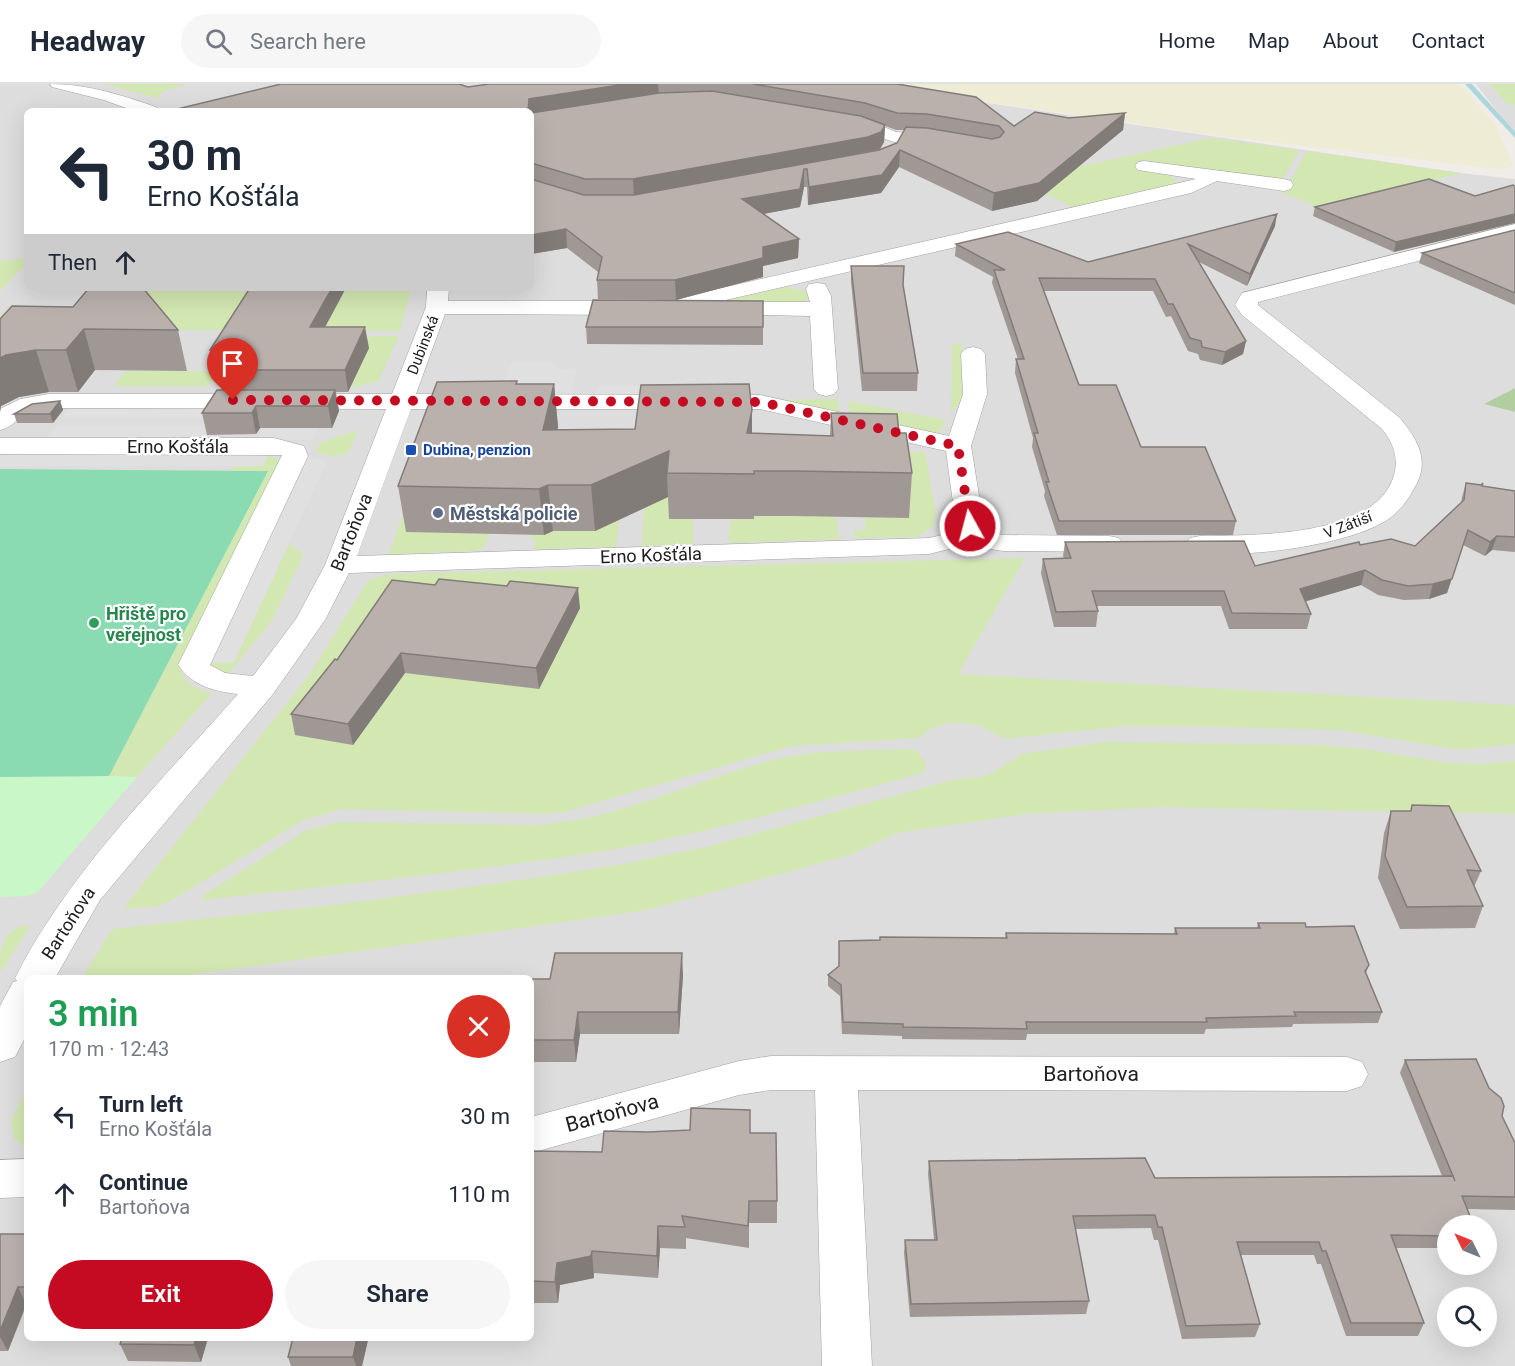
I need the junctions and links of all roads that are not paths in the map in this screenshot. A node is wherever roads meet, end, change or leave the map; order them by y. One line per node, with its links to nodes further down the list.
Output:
1 (58, 84): 2 (street)
2 (141, 108)
3 (819, 118): 4 (street)
4 (958, 143)
5 (1144, 166): 6 (street)
6 (1213, 175): 7 (street); 9 (street)
7 (1284, 185)
8 (1509, 236): 21 (street, V Zátiší)
9 (803, 276): 11 (street); 12 (street)
10 (438, 298): 11 (street); 15 (street, Dubinská)
11 (682, 309): 12 (street)
12 (820, 309): 14 (street)
13 (973, 354): 18 (street)
14 (826, 389)
15 (402, 400): 16 (street); 18 (street); 22 (street, Bartoňova)
16 (0, 423)
17 (0, 446): 23 (street, Erno Košťála)
18 (958, 446): 19 (street)
19 (962, 536): 20 (street); 22 (street, Erno Košťála)
20 (1128, 544)
21 (1174, 544)
22 (339, 565): 23 (street, Bartoňova)
23 (262, 687): 24 (street, Bartoňova)
24 (36, 975)
25 (24, 999): 26 (street)
26 (0, 1046)
27 (836, 1073): 28 (street, Bartoňova); 29 (street, Bartoňova); 32 (street)
28 (1347, 1074)
29 (534, 1134)
30 (24, 1178): 31 (street)
31 (0, 1179)
32 (847, 1366)

